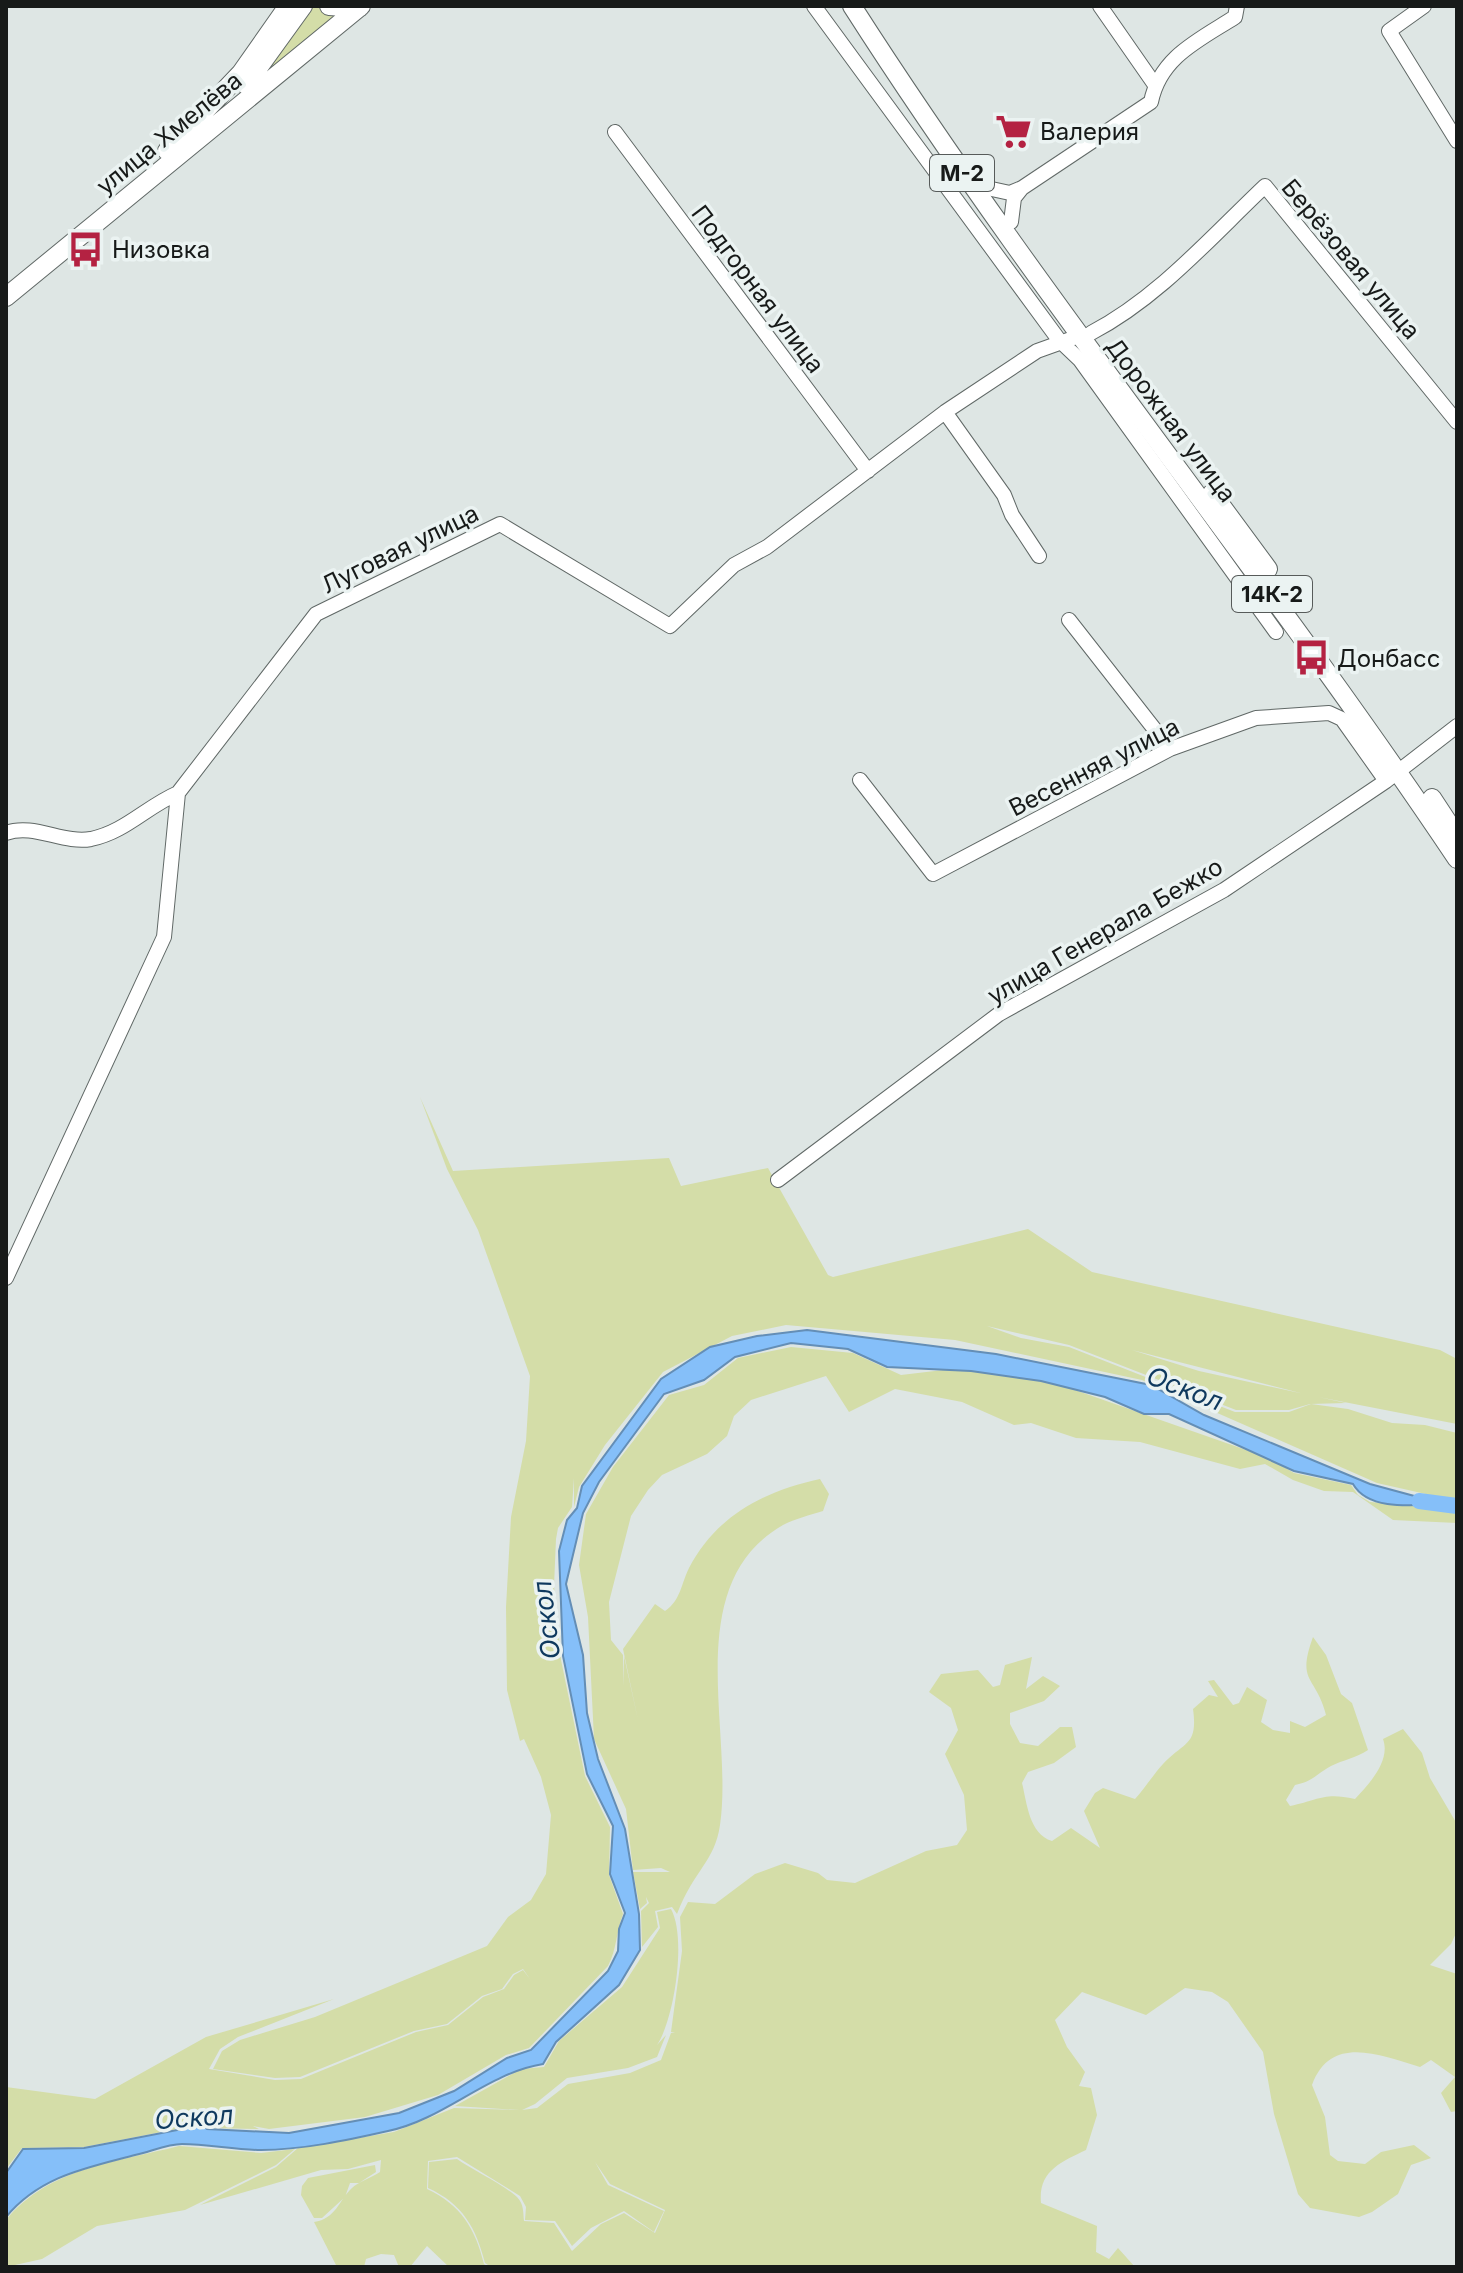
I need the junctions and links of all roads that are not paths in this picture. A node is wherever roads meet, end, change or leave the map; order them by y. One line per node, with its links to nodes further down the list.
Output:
1 (288, 6): 18 (main road)
2 (303, 6): 14 (main road)
3 (329, 6): 10 (main road)
4 (814, 6): 21 (street, Дорожная улица)
5 (852, 6): 20 (main road, Дорожная улица / М-2)
6 (866, 6): 15 (main road, Дорожная улица / М-2)
7 (1100, 6): 11 (street)
8 (1237, 6): 11 (street)
9 (1422, 6): 13 (street)
10 (360, 7): 14 (main road, улица Хмелёва)
11 (1155, 85): 16 (street)
12 (615, 132): 24 (street, Подгорная улица)
13 (1457, 141)
14 (178, 157): 19 (main road, улица Хмелёва)
15 (987, 188): 16 (street); 17 (main road, Дорожная улица / М-2)
16 (1022, 188): 17 (street)
17 (1011, 222): 20 (main road, Дорожная улица / М-2)
18 (6, 286)
19 (6, 297)
20 (1085, 335): 21 (street, Луговая улица); 23 (street, Берёзовая улица); 30 (main road, Дорожная улица / 14К-2)
21 (1059, 340): 22 (street, Луговая улица); 27 (street, Дорожная улица)
22 (945, 412): 24 (street, Луговая улица); 25 (street)
23 (1457, 422)
24 (868, 471): 32 (street, Луговая улица)
25 (1039, 556)
26 (1069, 620): 29 (street)
27 (1276, 632)
28 (1457, 726): 30 (street, улица Генерала Бежко)
29 (1170, 749): 30 (street, Весенняя улица); 31 (street, Весенняя улица)
30 (1398, 772): 34 (main road, Дорожная улица / 14К-2); 35 (main road, Дорожная улица / 14К-2); 36 (street, улица Генерала Бежко)
31 (860, 780)
32 (178, 793): 33 (street, Луговая улица); 37 (street)
33 (6, 833)
34 (1457, 836)
35 (1457, 859)
36 (778, 1180)
37 (6, 1278)

